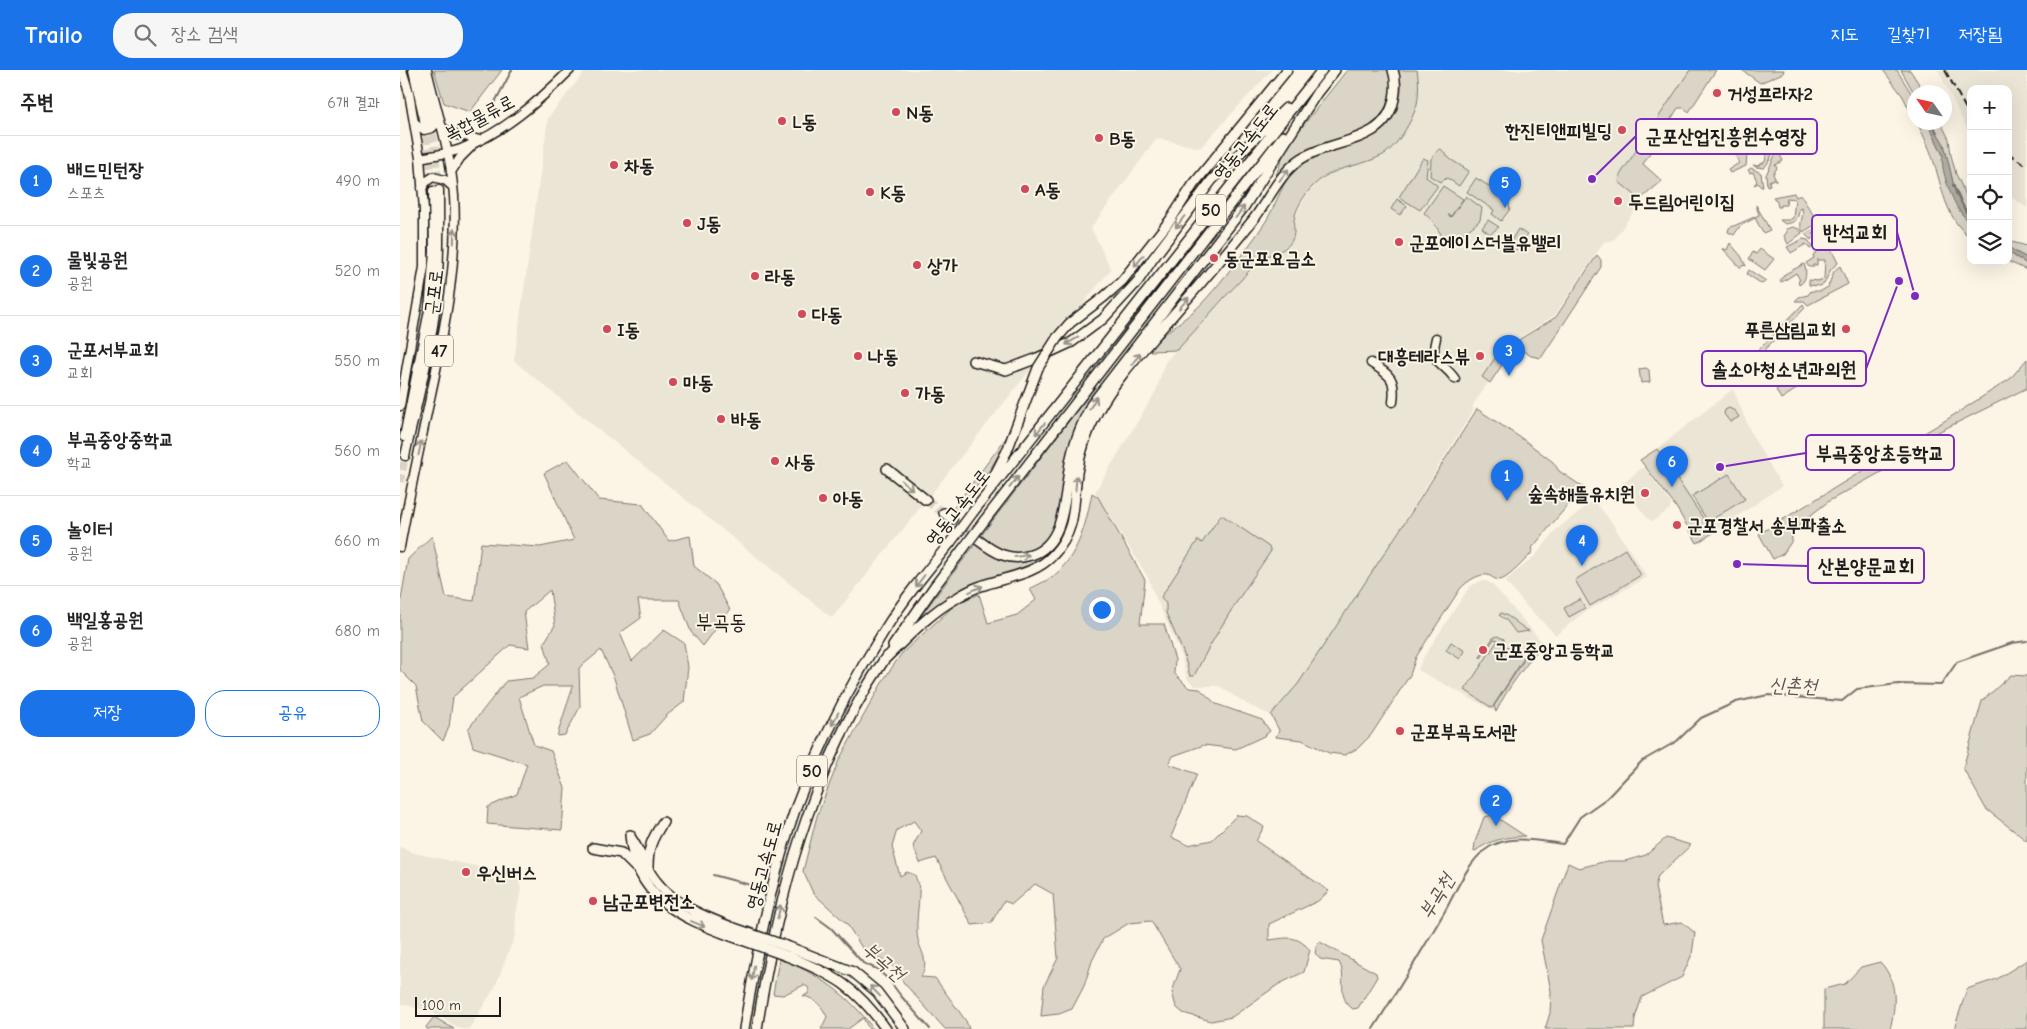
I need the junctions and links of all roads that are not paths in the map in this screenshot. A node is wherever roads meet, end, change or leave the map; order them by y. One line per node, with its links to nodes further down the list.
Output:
1 (402, 70): 12 (main road, 군포로 / 47)
2 (413, 70): 13 (main road, 군포로 / 47)
3 (420, 70): 13 (main road, 군포로 / 47)
4 (427, 70): 13 (main road, 군포로 / 47)
5 (570, 70): 14 (main road, 복합물류로)
6 (1287, 70): 30 (highway, one-way to 30, bridge)
7 (1322, 70): 10 (highway, 영동고속도로 / 50)
8 (1335, 70): 11 (highway, 영동고속도로 / 50)
9 (1393, 70): 35 (highway, one-way to 9)
10 (1310, 85): 22 (highway, one-way to 22); 30 (highway, 영동고속도로 / 50, one-way to 30)
11 (1318, 91): 33 (highway, one-way to 11); 35 (highway, 영동고속도로 / 50, one-way to 11, bridge)
12 (414, 122): 13 (main road); 16 (main road, 군포로 / 47)
13 (434, 123): 14 (main road); 15 (main road, 군포로 / 47)
14 (477, 141): 15 (main road, 복합물류로); 17 (main road)
15 (448, 153): 16 (main road, 복합물류로); 17 (main road, 군포로 / 47)
16 (420, 158): 19 (main road, 군포로 / 47)
17 (451, 172): 18 (main road, 군포로 / 47)
18 (453, 187): 19 (main road); 34 (main road, 군포로 / 47, one-way to 18)
19 (422, 188): 26 (main road, 군포로 / 47)
20 (436, 191): 27 (main road, 군포로 / 47)
21 (1436, 338): 24 (main road)
22 (973, 361)
23 (1371, 363): 25 (main road)
24 (1456, 379)
25 (1393, 402)
26 (400, 406)
27 (402, 456)
28 (888, 469): 29 (highway, one-way to 29)
29 (926, 500)
30 (979, 504): 42 (highway, 영동고속도로 / 50, one-way to 42, bridge)
31 (944, 513): 32 (highway)
32 (952, 519)
33 (978, 540)
34 (400, 547)
35 (883, 661): 43 (highway, 영동고속도로 / 50, one-way to 35)
36 (663, 822): 39 (highway)
37 (593, 848): 38 (highway)
38 (637, 869): 39 (highway); 40 (highway, one-way to 40)
39 (648, 870): 40 (highway)
40 (732, 932): 41 (highway, bridge)
41 (788, 951): 44 (highway); 45 (highway, one-way to 41)
42 (744, 1029)
43 (758, 1029)
44 (886, 1029)
45 (905, 1029)

